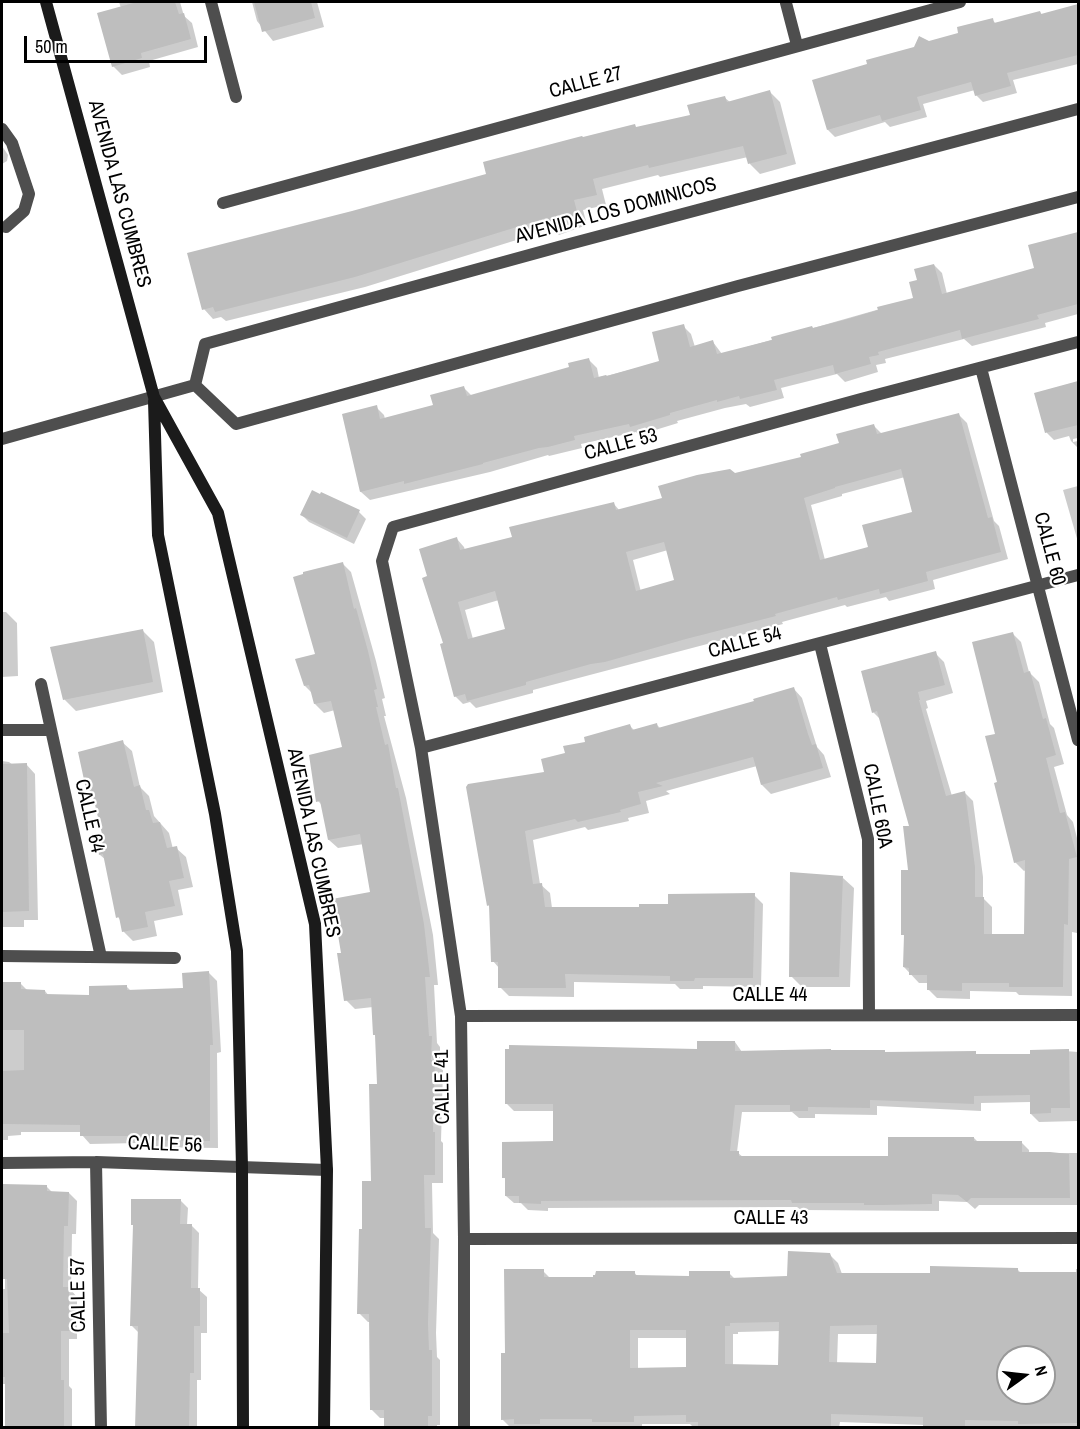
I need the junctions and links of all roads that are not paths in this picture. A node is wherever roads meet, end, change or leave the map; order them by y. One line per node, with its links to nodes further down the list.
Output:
1 (46, 2): 15 (street, AVENIDA LAS CUMBRES)
2 (211, 2): 6 (street)
3 (960, 2): 5 (street, CALLE 27)
4 (786, 3): 5 (street)
5 (796, 45): 10 (street, CALLE 27)
6 (237, 97)
7 (1078, 109): 14 (street, AVENIDA LOS DOMINICOS)
8 (2, 129): 11 (street)
9 (1078, 196): 14 (street)
10 (223, 203)
11 (6, 227)
12 (1078, 342): 13 (street, CALLE 53)
13 (981, 368): 18 (street, CALLE 60); 24 (street, CALLE 53)
14 (195, 385): 15 (street)
15 (154, 397): 16 (street); 33 (street, AVENIDA LAS CUMBRES); 34 (street, AVENIDA LAS CUMBRES)
16 (2, 440)
17 (1078, 575): 18 (street, CALLE 54)
18 (1039, 585): 19 (street, CALLE 54); 23 (street, CALLE 60)
19 (820, 644): 24 (street, CALLE 54); 28 (street, CALLE 60A)
20 (41, 684): 22 (street, CALLE 64)
21 (2, 730): 22 (street)
22 (50, 730): 26 (street, CALLE 64)
23 (1078, 740)
24 (421, 748): 30 (street, CALLE 41)
25 (2, 956): 26 (street)
26 (100, 957): 27 (street)
27 (175, 958)
28 (869, 1015): 29 (street, CALLE 44); 30 (street, CALLE 44)
29 (1078, 1015)
30 (461, 1016): 36 (street, CALLE 41)
31 (96, 1162): 32 (street, CALLE 56); 33 (street, CALLE 56); 37 (street, CALLE 57)
32 (2, 1163)
33 (242, 1167): 34 (street, CALLE 56); 38 (street, AVENIDA LAS CUMBRES)
34 (327, 1170): 39 (street, AVENIDA LAS CUMBRES)
35 (1078, 1238): 36 (street, CALLE 43)
36 (464, 1239): 40 (street, CALLE 41)
37 (101, 1428)
38 (243, 1428)
39 (324, 1428)
40 (464, 1428)

